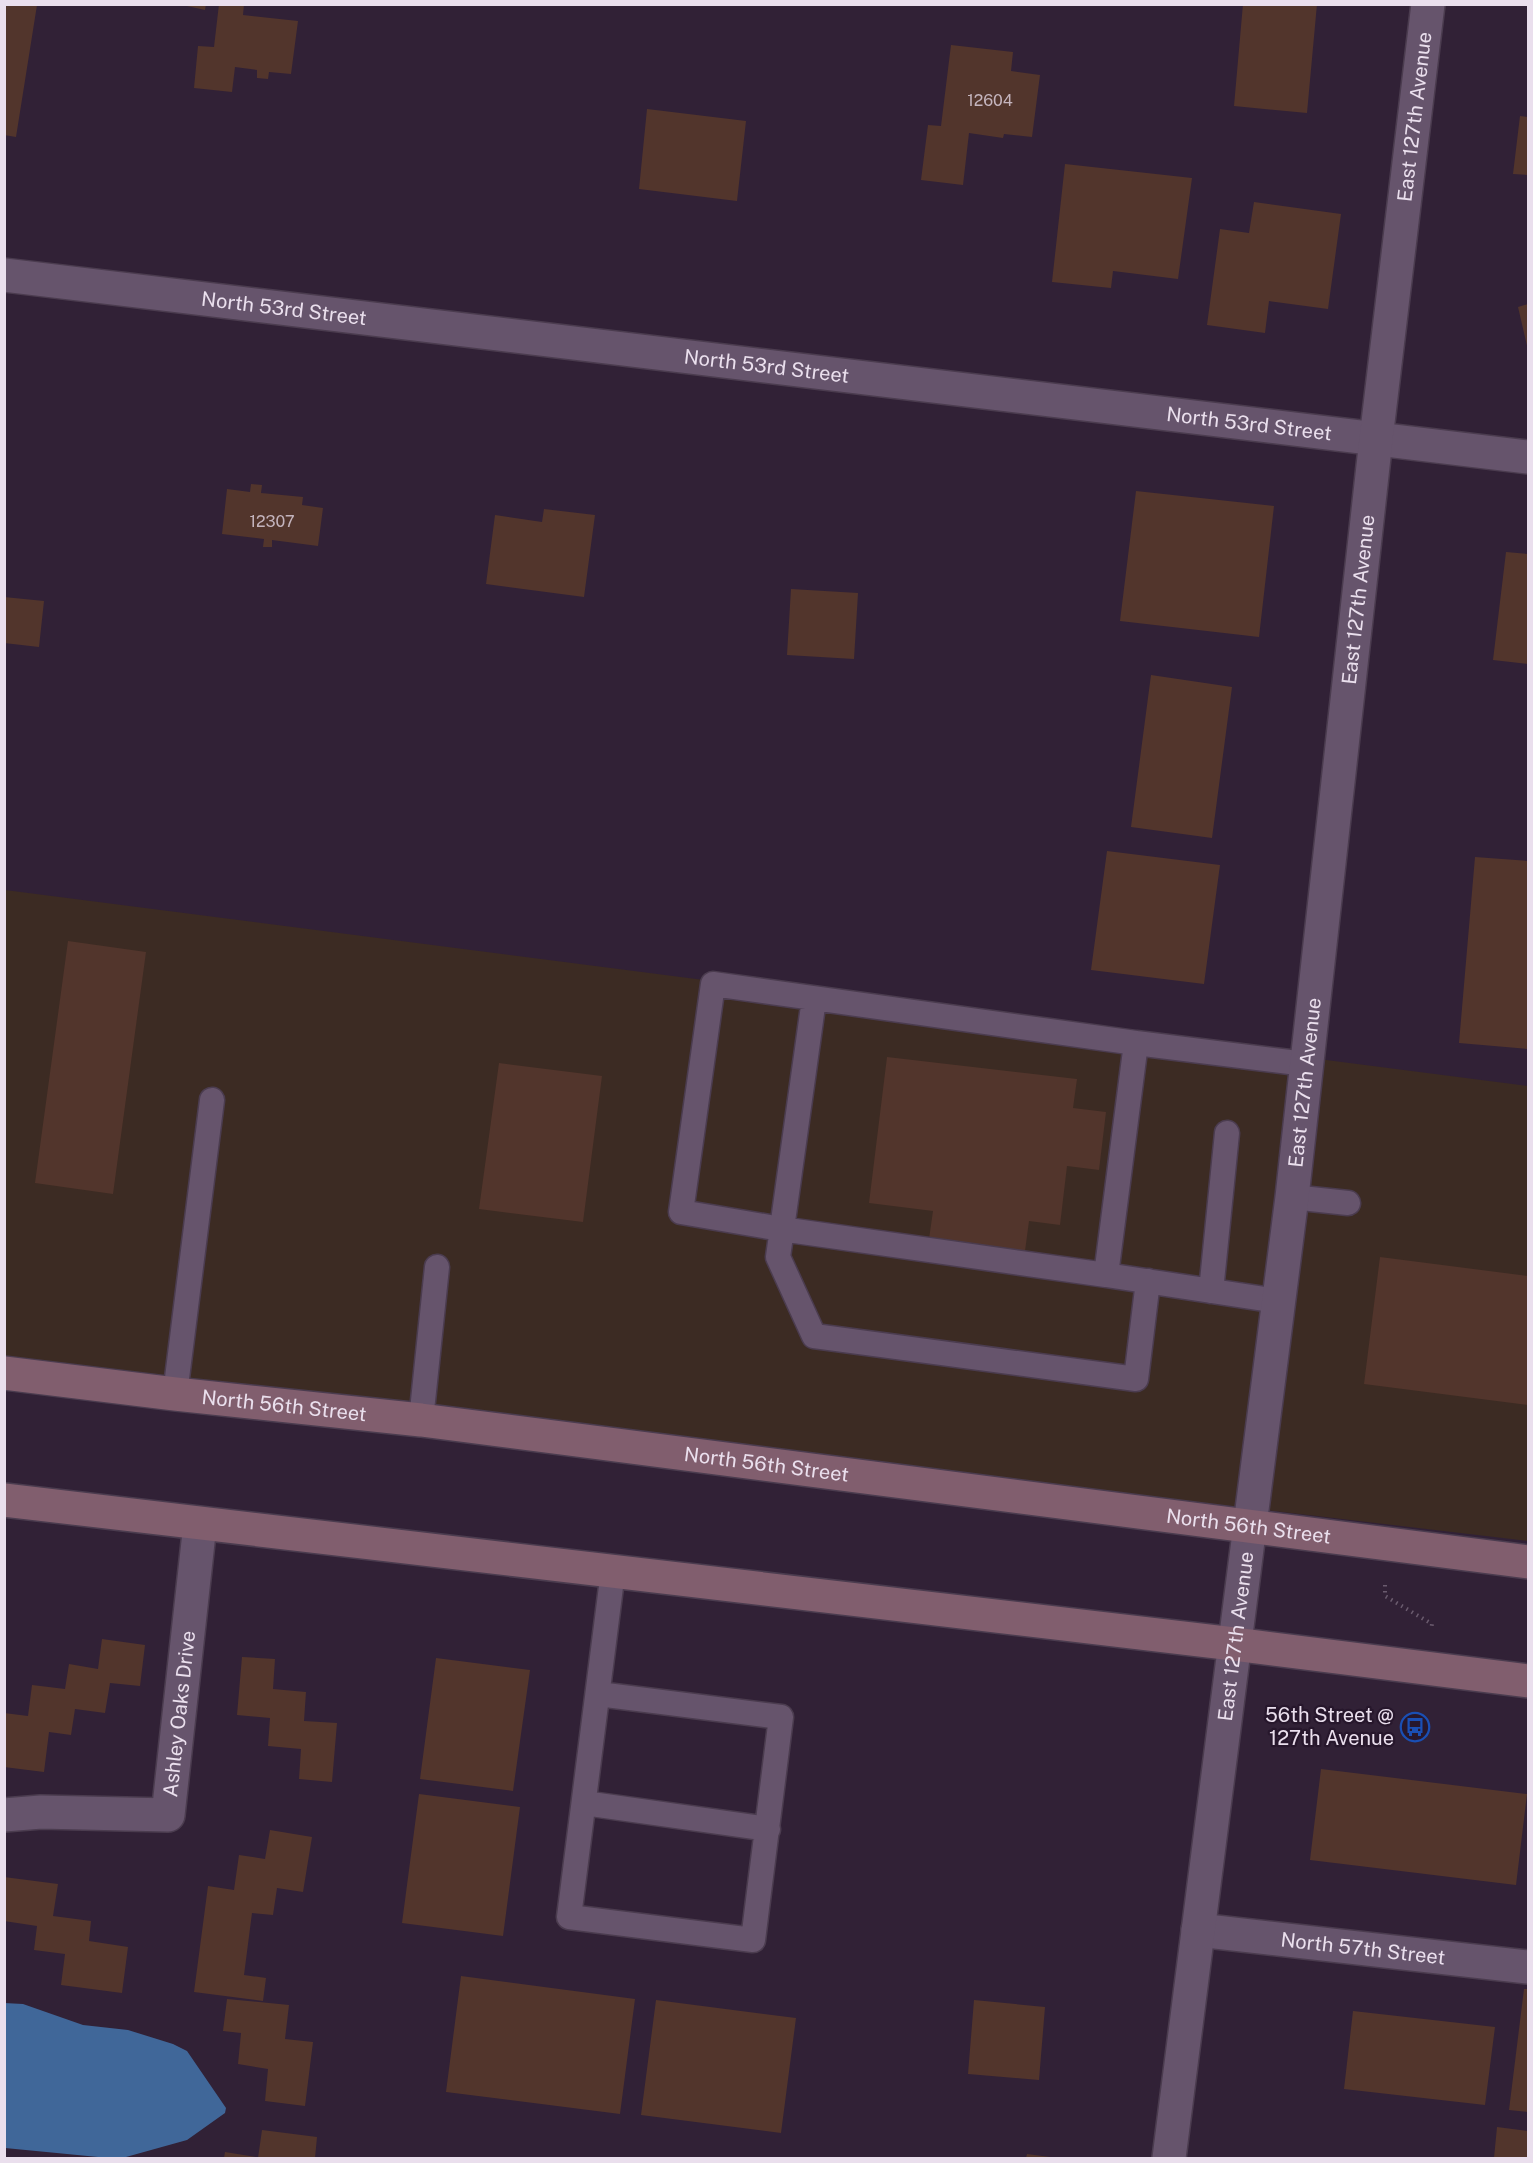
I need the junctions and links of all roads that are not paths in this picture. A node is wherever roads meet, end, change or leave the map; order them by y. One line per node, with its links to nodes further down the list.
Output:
1 (1428, 4): 3 (street, East 127th Avenue)
2 (4, 275): 3 (street, North 53rd Street)
3 (1376, 439): 4 (street, North 53rd Street); 7 (street, East 127th Avenue)
4 (1528, 458)
5 (814, 999): 6 (lane); 12 (lane); 12 (lane)
6 (1136, 1042): 7 (lane); 14 (lane)
7 (1306, 1064): 10 (street, East 127th Avenue)
8 (212, 1100): 19 (lane)
9 (1227, 1133): 16 (lane)
10 (1292, 1197): 11 (lane); 17 (street, East 127th Avenue)
11 (1348, 1203)
12 (781, 1229): 14 (lane); 15 (lane)
13 (436, 1268): 20 (lane)
14 (1107, 1275): 15 (lane)
15 (1148, 1281): 16 (lane)
16 (1211, 1291): 17 (lane)
17 (1278, 1301): 23 (street, East 127th Avenue)
18 (4, 1373): 19 (main road, North 56th Street)
19 (175, 1394): 20 (main road, North 56th Street)
20 (421, 1420): 23 (main road, North 56th Street)
21 (4, 1500): 22 (main road)
22 (200, 1524): 25 (main road); 30 (street, Ashley Oaks Drive)
23 (1250, 1527): 24 (main road, North 56th Street); 26 (street, East 127th Avenue)
24 (1528, 1562)
25 (613, 1571): 26 (main road); 28 (lane)
26 (1234, 1644): 27 (main road); 32 (street, East 127th Avenue)
27 (1528, 1681)
28 (598, 1694): 29 (lane); 31 (lane)
29 (584, 1803): 31 (lane); 31 (lane)
30 (4, 1815)
31 (768, 1829)
32 (1198, 1930): 33 (street, North 57th Street); 34 (street, East 127th Avenue)
33 (1528, 1967)
34 (1169, 2158)

